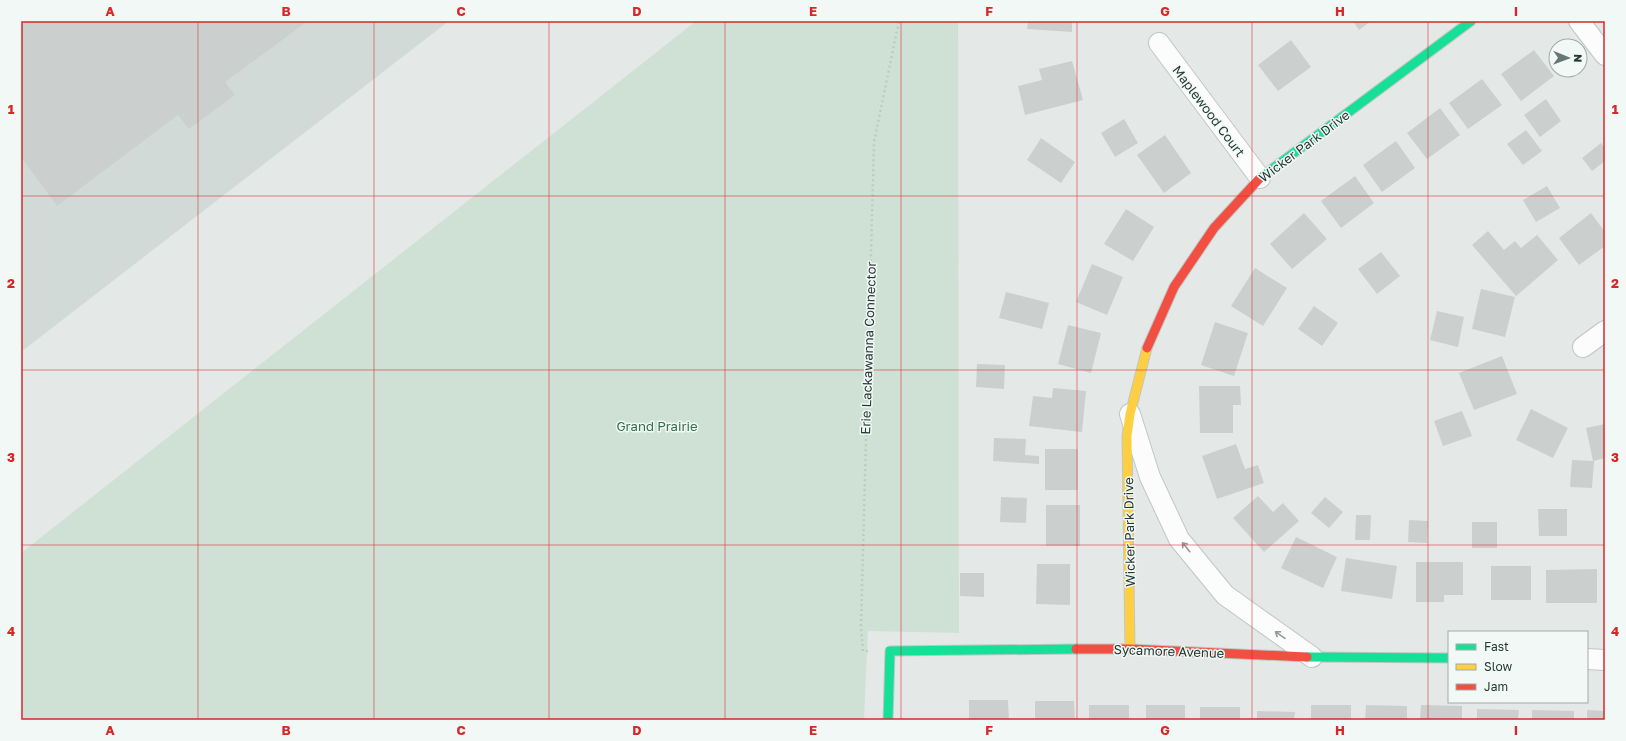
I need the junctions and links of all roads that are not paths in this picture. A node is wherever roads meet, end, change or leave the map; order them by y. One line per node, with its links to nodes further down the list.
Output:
1 (1472, 21): 5 (street, Wicker Park Drive)
2 (1580, 21): 4 (street)
3 (1159, 44): 5 (street, Maplewood Court)
4 (1605, 54)
5 (1260, 178): 8 (street, Wicker Park Drive)
6 (1605, 331): 7 (street)
7 (1582, 347)
8 (1130, 414): 9 (street, Wicker Park Drive); 10 (street, Wicker Park Drive, one-way to 8)
9 (1130, 649): 10 (street, Sycamore Avenue); 14 (street, Sycamore Avenue)
10 (1312, 657): 11 (street, Sycamore Avenue)
11 (1448, 658)
12 (1588, 659): 13 (street)
13 (1605, 660)
14 (888, 720)

